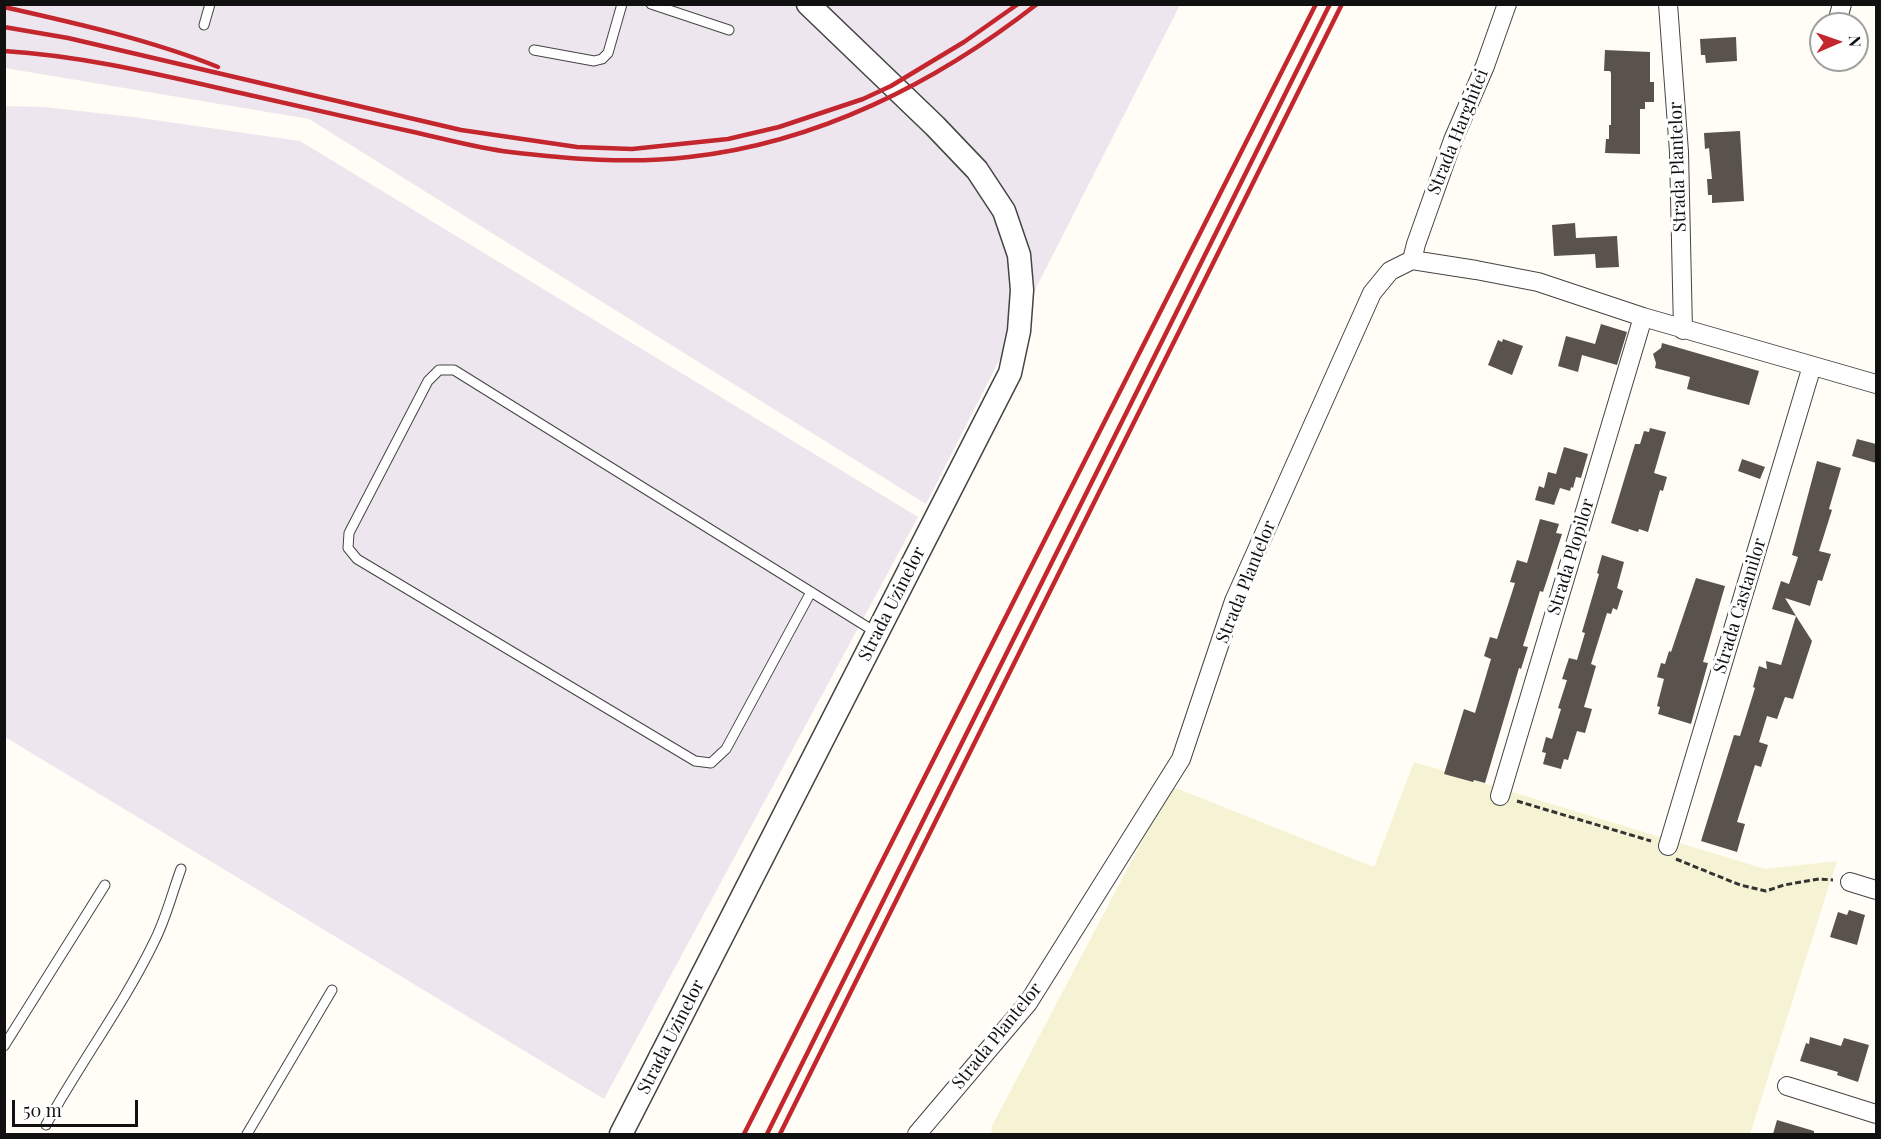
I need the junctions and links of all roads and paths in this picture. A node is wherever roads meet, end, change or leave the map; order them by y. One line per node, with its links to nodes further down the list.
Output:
1 (210, 4): 7 (lane)
2 (622, 4): 9 (lane)
3 (651, 4): 8 (lane)
4 (808, 4): 16 (street, Strada Uzinelor)
5 (1507, 4): 10 (street, Strada Harghitei)
6 (1668, 4): 12 (street, Strada Plantelor)
7 (204, 25)
8 (729, 30)
9 (534, 50)
10 (1412, 260): 11 (street); 30 (street, Strada Plantelor)
11 (1642, 318): 12 (street); 17 (street, Strada Plopilor)
12 (1683, 330): 13 (street)
13 (1812, 366): 14 (street); 18 (street, Strada Castanilor)
14 (1876, 384)
15 (811, 592): 15 (lane); 16 (lane)
16 (877, 633): 29 (street, Strada Uzinelor)
17 (1500, 796)
18 (1668, 846)
19 (181, 869): 27 (lane)
20 (1850, 882): 22 (street)
21 (105, 885): 24 (lane)
22 (1876, 890)
23 (332, 990): 28 (lane)
24 (4, 1046)
25 (1787, 1086): 26 (street)
26 (1876, 1114)
27 (46, 1125)
28 (247, 1134)
29 (621, 1134)
30 (917, 1134)

